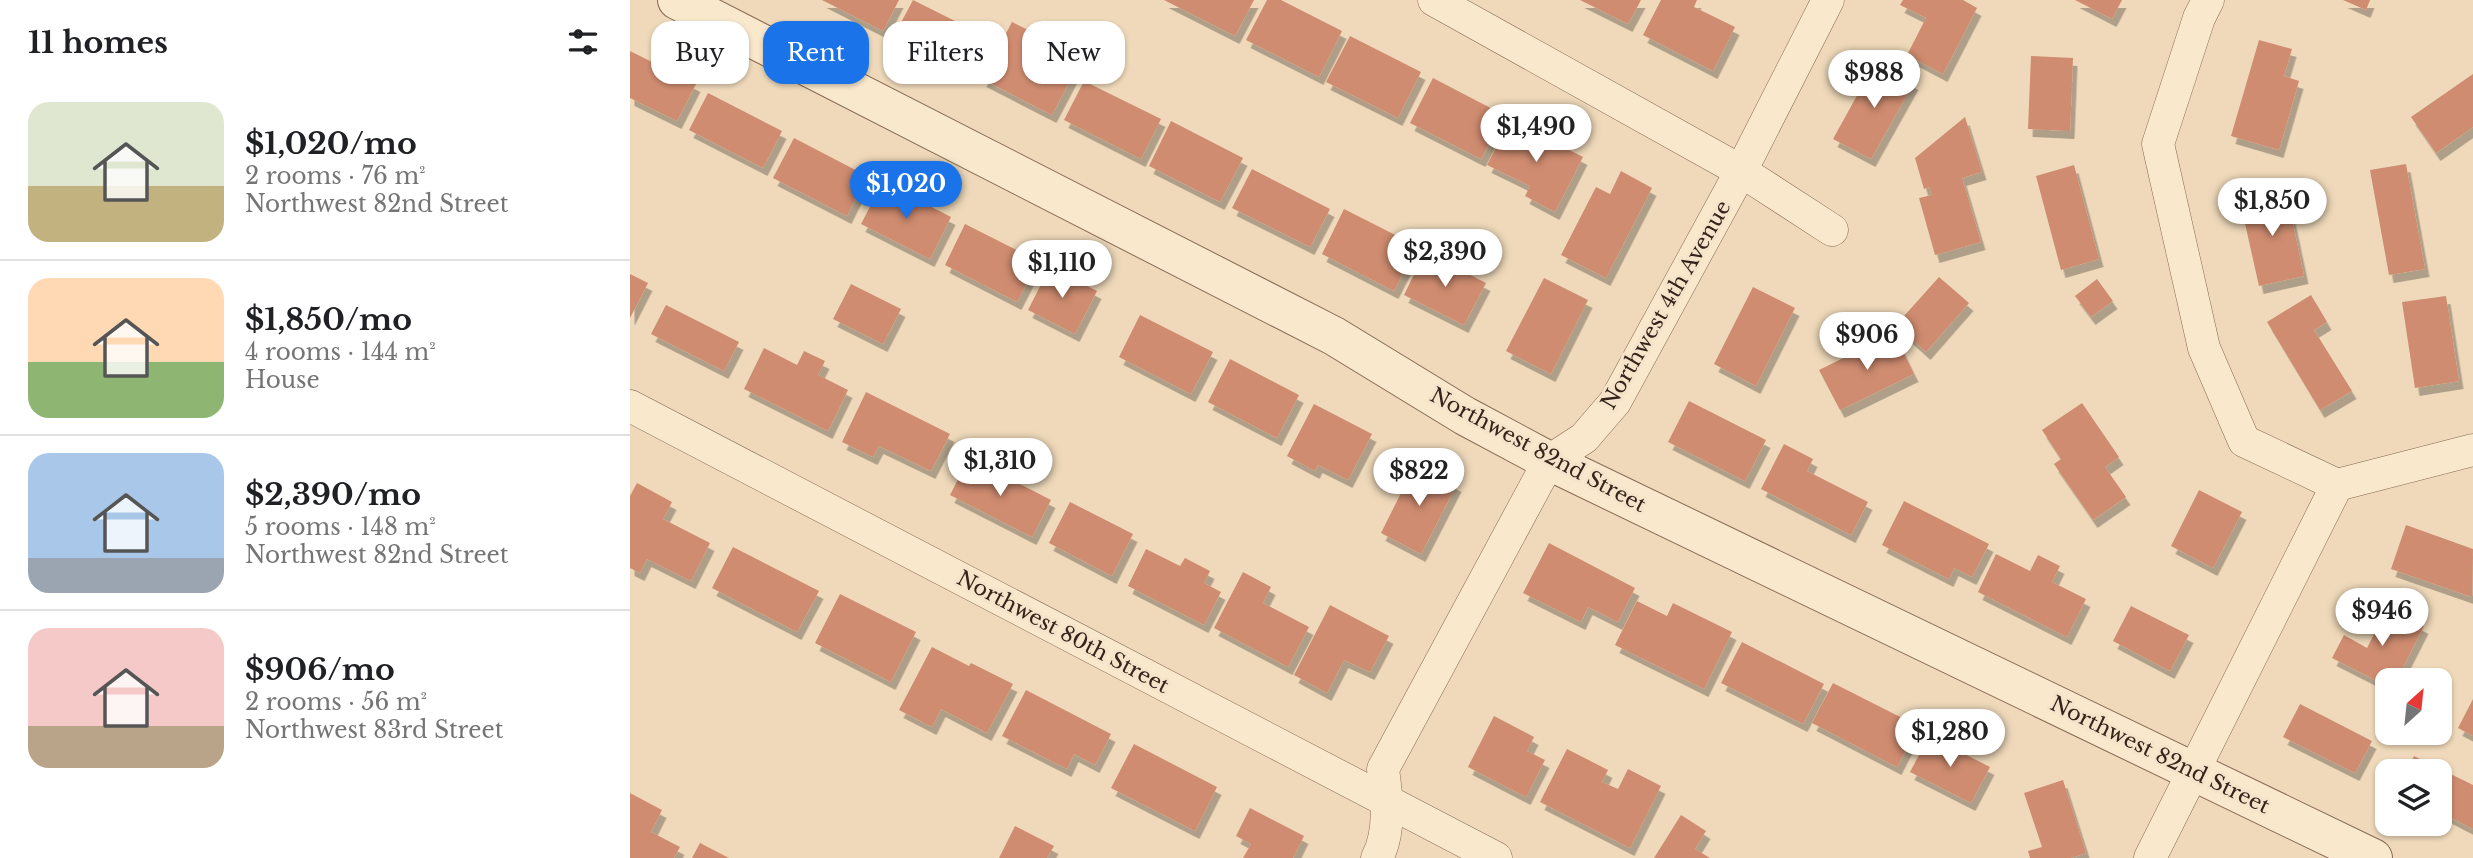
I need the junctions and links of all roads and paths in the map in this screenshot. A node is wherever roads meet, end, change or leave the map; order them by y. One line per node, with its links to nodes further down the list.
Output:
1 (677, 0): 9 (street, Northwest 82nd Street)
2 (1434, 0): 5 (street)
3 (1828, 0): 5 (street, Northwest 4th Avenue)
4 (2208, 0): 10 (street)
5 (1741, 172): 6 (street); 9 (street, Northwest 4th Avenue)
6 (1832, 230)
7 (630, 406): 12 (street, Northwest 80th Street)
8 (2473, 450): 10 (street)
9 (1549, 461): 11 (street, Northwest 82nd Street); 12 (street, Northwest 4th Avenue)
10 (2337, 485): 11 (street)
11 (2194, 771): 15 (street); 16 (street, Northwest 82nd Street)
12 (1388, 801): 13 (street, Northwest 4th Avenue); 14 (street, Northwest 80th Street)
13 (1377, 858)
14 (1496, 858)
15 (2151, 858)
16 (2374, 858)

